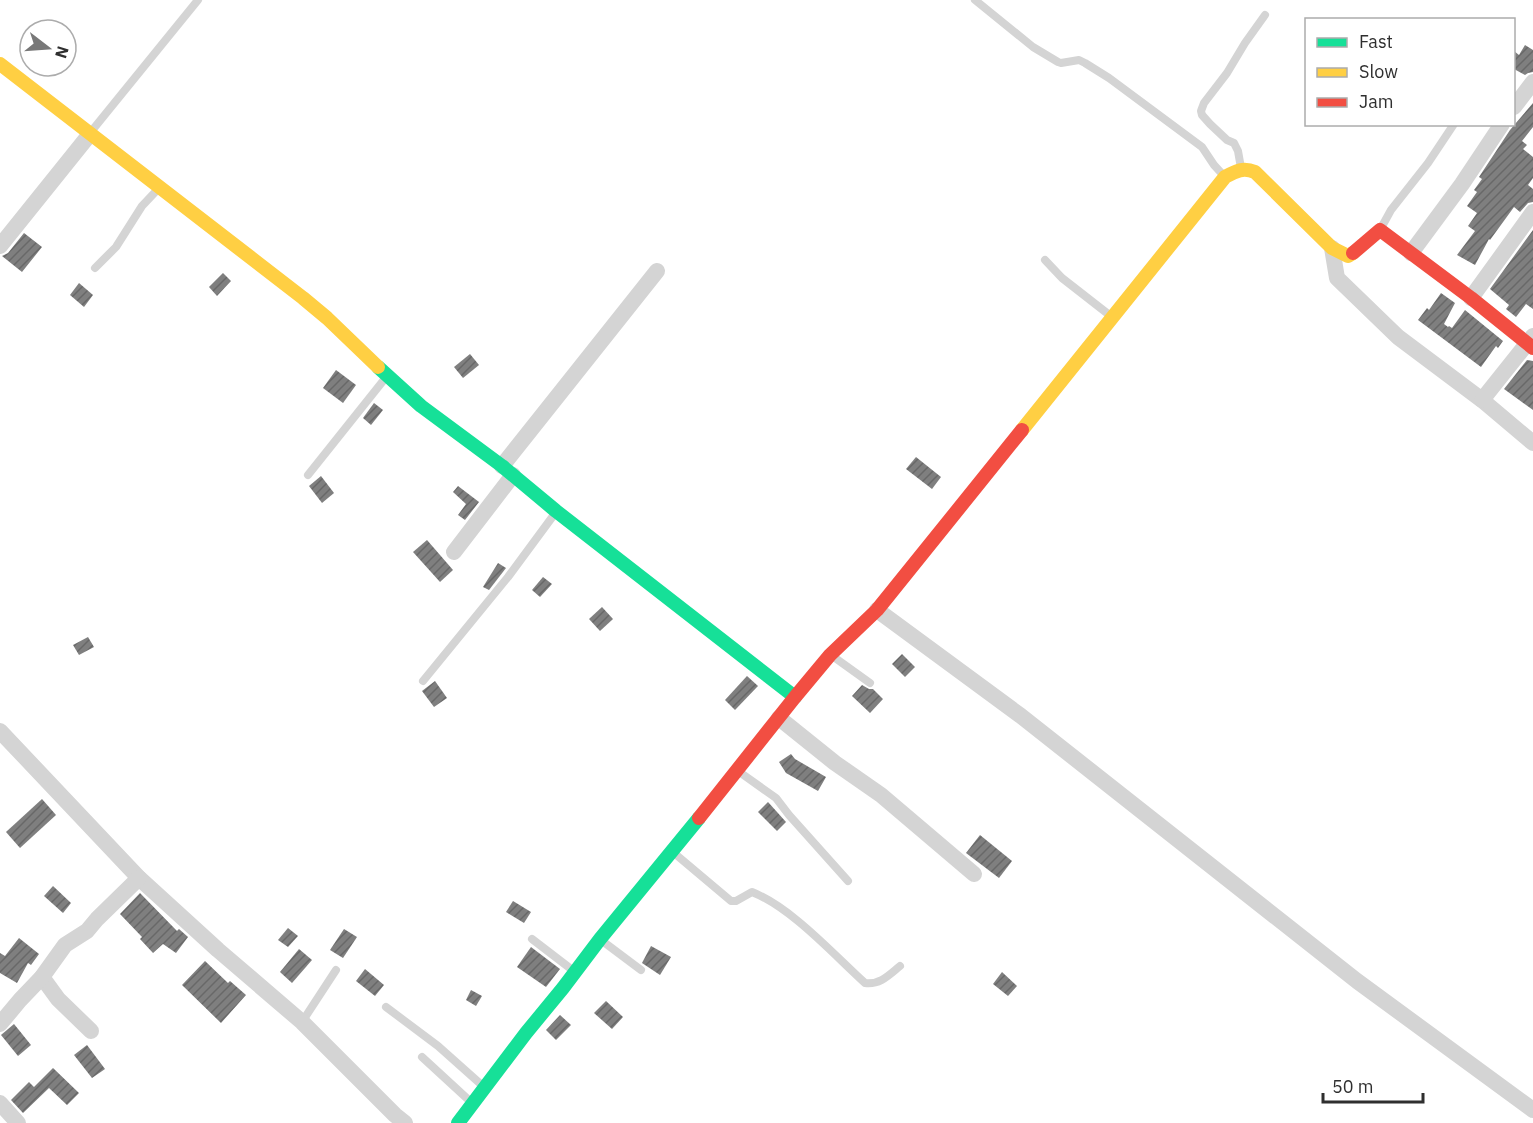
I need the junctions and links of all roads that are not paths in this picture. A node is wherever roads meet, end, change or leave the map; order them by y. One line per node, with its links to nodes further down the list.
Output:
1 (198, 0): 9 (lane)
2 (975, 0): 11 (lane)
3 (1265, 15): 10 (lane)
4 (0, 64): 9 (street)
5 (1533, 82): 6 (street)
6 (1515, 106)
7 (1453, 126): 14 (lane)
8 (1501, 126): 17 (street)
9 (90, 134): 12 (street); 15 (street)
10 (1241, 168): 11 (street); 16 (street)
11 (1225, 177): 22 (street)
12 (159, 188): 19 (lane); 24 (street)
13 (1533, 212): 21 (street)
14 (1380, 230): 16 (street); 17 (street)
15 (0, 246)
16 (1332, 248): 25 (street)
17 (1411, 253): 21 (street)
18 (1045, 260): 22 (lane)
19 (95, 268)
20 (657, 271): 27 (street)
21 (1471, 298): 23 (street)
22 (1113, 317): 31 (street)
23 (1531, 342): 25 (street)
24 (387, 376): 27 (street); 28 (lane)
25 (1482, 400): 26 (street)
26 (1533, 443)
27 (507, 470): 29 (street); 30 (street)
28 (308, 475)
29 (556, 511): 33 (lane); 35 (street)
30 (454, 552)
31 (878, 610): 32 (street); 60 (street)
32 (830, 655): 34 (lane); 35 (street)
33 (423, 681)
34 (870, 683)
35 (795, 697): 36 (street)
36 (778, 718): 38 (street); 40 (street)
37 (0, 731): 41 (street)
38 (737, 771): 39 (street); 42 (lane)
39 (673, 852): 44 (street); 45 (lane)
40 (974, 874)
41 (140, 878): 49 (street); 53 (street)
42 (848, 881)
43 (532, 939): 48 (lane)
44 (600, 939): 47 (lane); 48 (street)
45 (900, 966)
46 (336, 970): 53 (lane)
47 (641, 970)
48 (575, 972): 57 (street)
49 (42, 977): 50 (street); 55 (street)
50 (20, 1000): 51 (street); 54 (street)
51 (0, 1001)
52 (386, 1007): 57 (lane)
53 (302, 1022): 61 (street)
54 (0, 1024)
55 (91, 1031)
56 (422, 1056): 59 (lane)
57 (485, 1087): 59 (street)
58 (0, 1103): 62 (street)
59 (472, 1103): 63 (street)
60 (1533, 1110)
61 (396, 1120)
62 (18, 1123)
63 (458, 1123)

